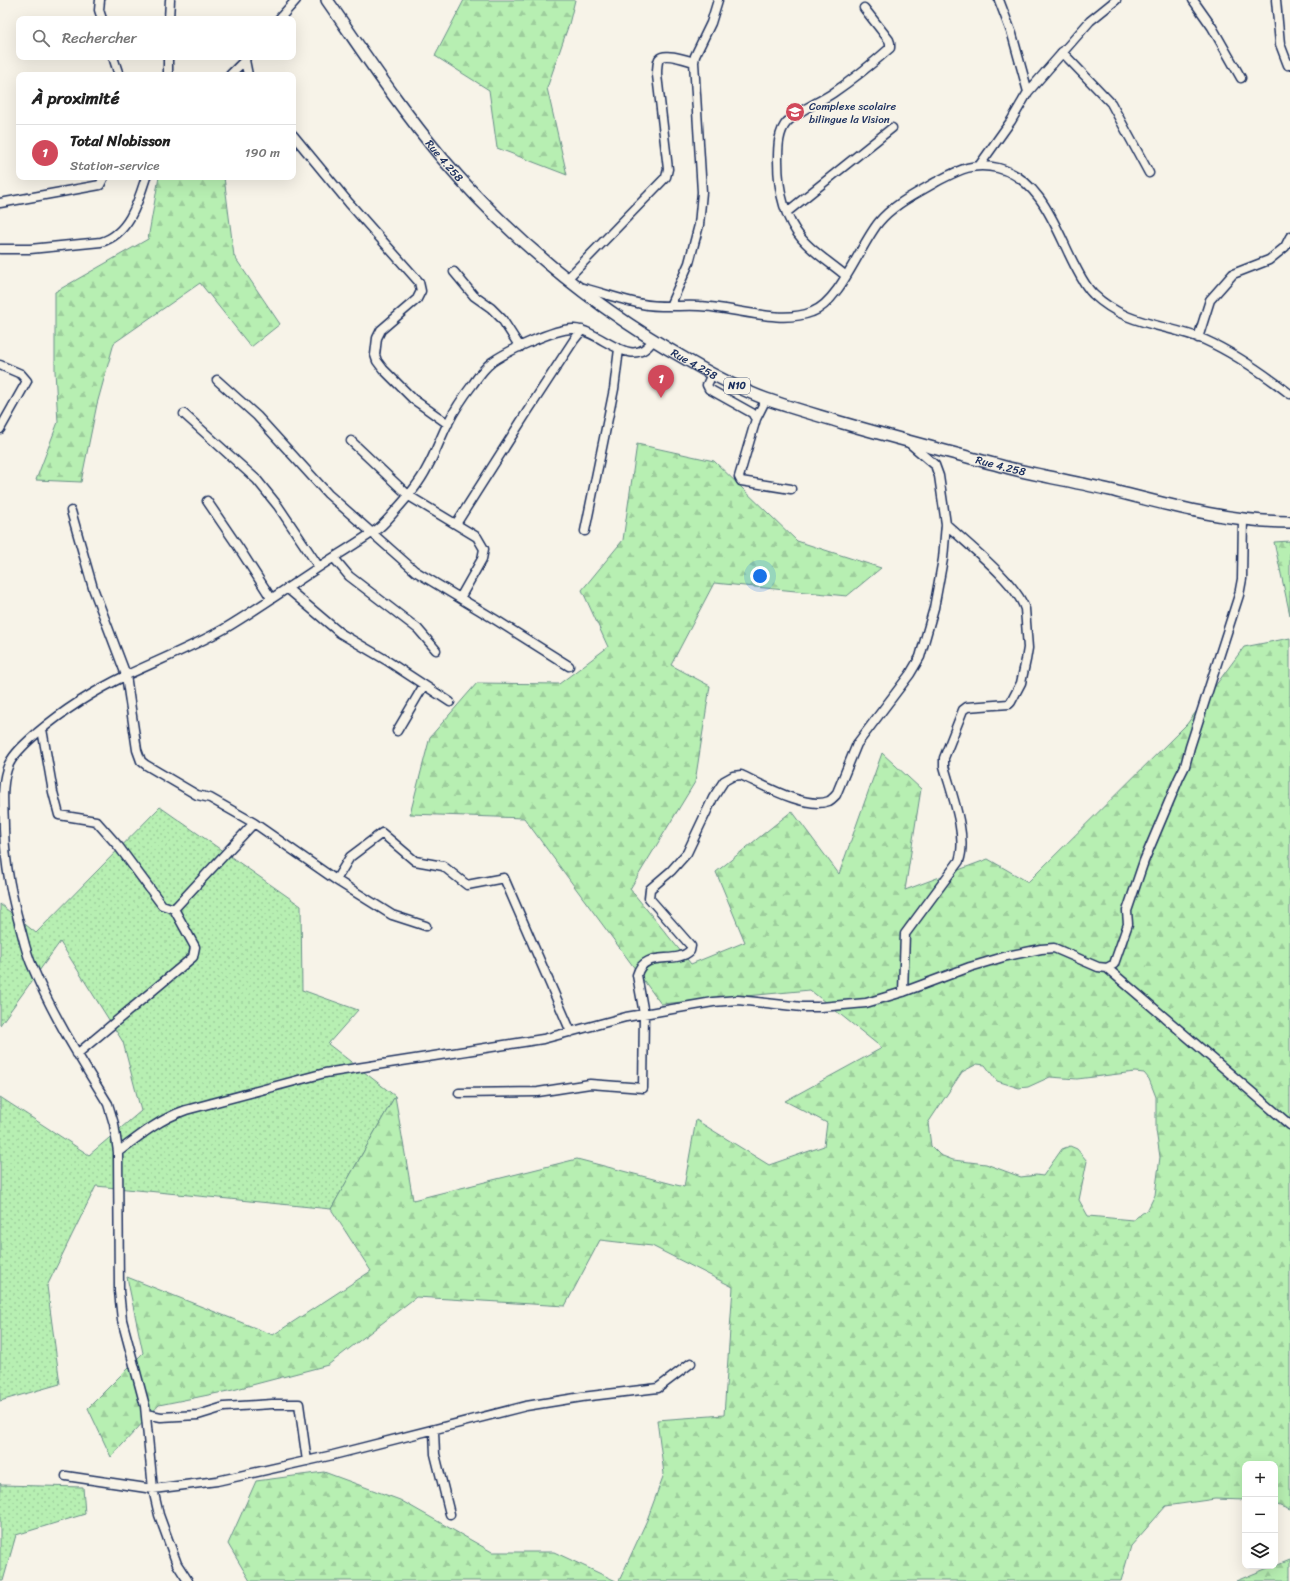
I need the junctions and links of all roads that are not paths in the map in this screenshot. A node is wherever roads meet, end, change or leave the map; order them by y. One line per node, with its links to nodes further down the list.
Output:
1 (100, 0): 11 (street)
2 (170, 0): 12 (street)
3 (296, 0): 13 (street)
4 (327, 0): 39 (highway, Rue 4.258 / N10)
5 (718, 0): 19 (street)
6 (999, 0): 26 (street)
7 (1116, 0): 14 (street)
8 (1193, 0): 25 (street)
9 (1276, 0): 20 (street)
10 (864, 8): 34 (street)
11 (101, 16)
12 (169, 16)
13 (282, 16)
14 (1062, 52): 26 (street); 30 (street)
15 (114, 60): 21 (street)
16 (168, 60): 22 (street)
17 (244, 60): 23 (street)
18 (246, 60): 24 (street)
19 (694, 62): 39 (street); 41 (street)
20 (1290, 64)
21 (118, 72)
22 (168, 72)
23 (233, 72)
24 (248, 72)
25 (1241, 78)
26 (1028, 92): 29 (street)
27 (892, 128): 34 (street)
28 (296, 139): 54 (street)
29 (979, 166): 38 (street); 43 (street)
30 (1149, 173)
31 (102, 180): 33 (street)
32 (145, 180): 36 (street)
33 (0, 203)
34 (786, 212): 38 (street)
35 (1290, 237): 43 (street)
36 (0, 249)
37 (454, 272): 45 (street)
38 (846, 276): 41 (street)
39 (567, 278): 40 (highway, Rue 4.258 / N10)
40 (576, 287): 41 (street); 44 (highway, Rue 4.258 / N10)
41 (670, 306)
42 (582, 330): 45 (street); 46 (street); 64 (street)
43 (1198, 338): 50 (street)
44 (653, 340): 46 (street); 48 (highway, Rue 4.258 / N10)
45 (520, 347): 54 (street)
46 (619, 350): 66 (street)
47 (0, 365): 55 (street)
48 (712, 374): 51 (highway, Rue 4.258 / N10); 53 (street)
49 (217, 380): 67 (street)
50 (1290, 394)
51 (766, 399): 53 (street); 57 (highway, Rue 4.258 / N10)
52 (184, 414): 69 (street)
53 (756, 419): 58 (street)
54 (448, 424): 59 (street)
55 (0, 429)
56 (351, 441): 59 (street)
57 (908, 442): 62 (highway, Rue 4.258 / N10); 65 (street)
58 (791, 489)
59 (409, 496): 64 (street); 67 (street)
60 (207, 501): 71 (street)
61 (71, 511): 75 (street)
62 (1243, 519): 63 (highway, Rue 4.258 / N10); 85 (street)
63 (1290, 522)
64 (456, 524): 72 (street)
65 (946, 524): 86 (street); 87 (street)
66 (585, 531)
67 (371, 533): 68 (street); 72 (street)
68 (334, 558): 69 (street); 73 (street)
69 (319, 567): 70 (street)
70 (288, 589): 71 (street); 76 (street)
71 (271, 598): 75 (street)
72 (460, 598): 74 (street)
73 (436, 650)
74 (570, 666)
75 (126, 675): 78 (street); 80 (street)
76 (424, 685): 77 (street); 79 (street)
77 (450, 702)
78 (42, 729): 81 (street); 83 (street)
79 (397, 731)
80 (254, 823): 82 (street); 83 (street)
81 (2, 852): 89 (street)
82 (336, 880): 84 (street); 88 (street)
83 (174, 909): 89 (street)
84 (426, 926)
85 (1107, 968): 86 (street); 91 (street)
86 (903, 992): 87 (street)
87 (644, 1014): 88 (street); 90 (street)
88 (572, 1032): 92 (street)
89 (77, 1054): 92 (street)
90 (459, 1093)
91 (1290, 1124)
92 (118, 1152): 94 (street)
93 (691, 1363): 95 (street)
94 (146, 1414): 96 (street); 98 (street)
95 (434, 1430): 96 (street); 99 (street)
96 (307, 1461): 98 (street)
97 (66, 1476): 98 (street)
98 (153, 1489): 100 (street)
99 (450, 1514)
100 (188, 1581)

